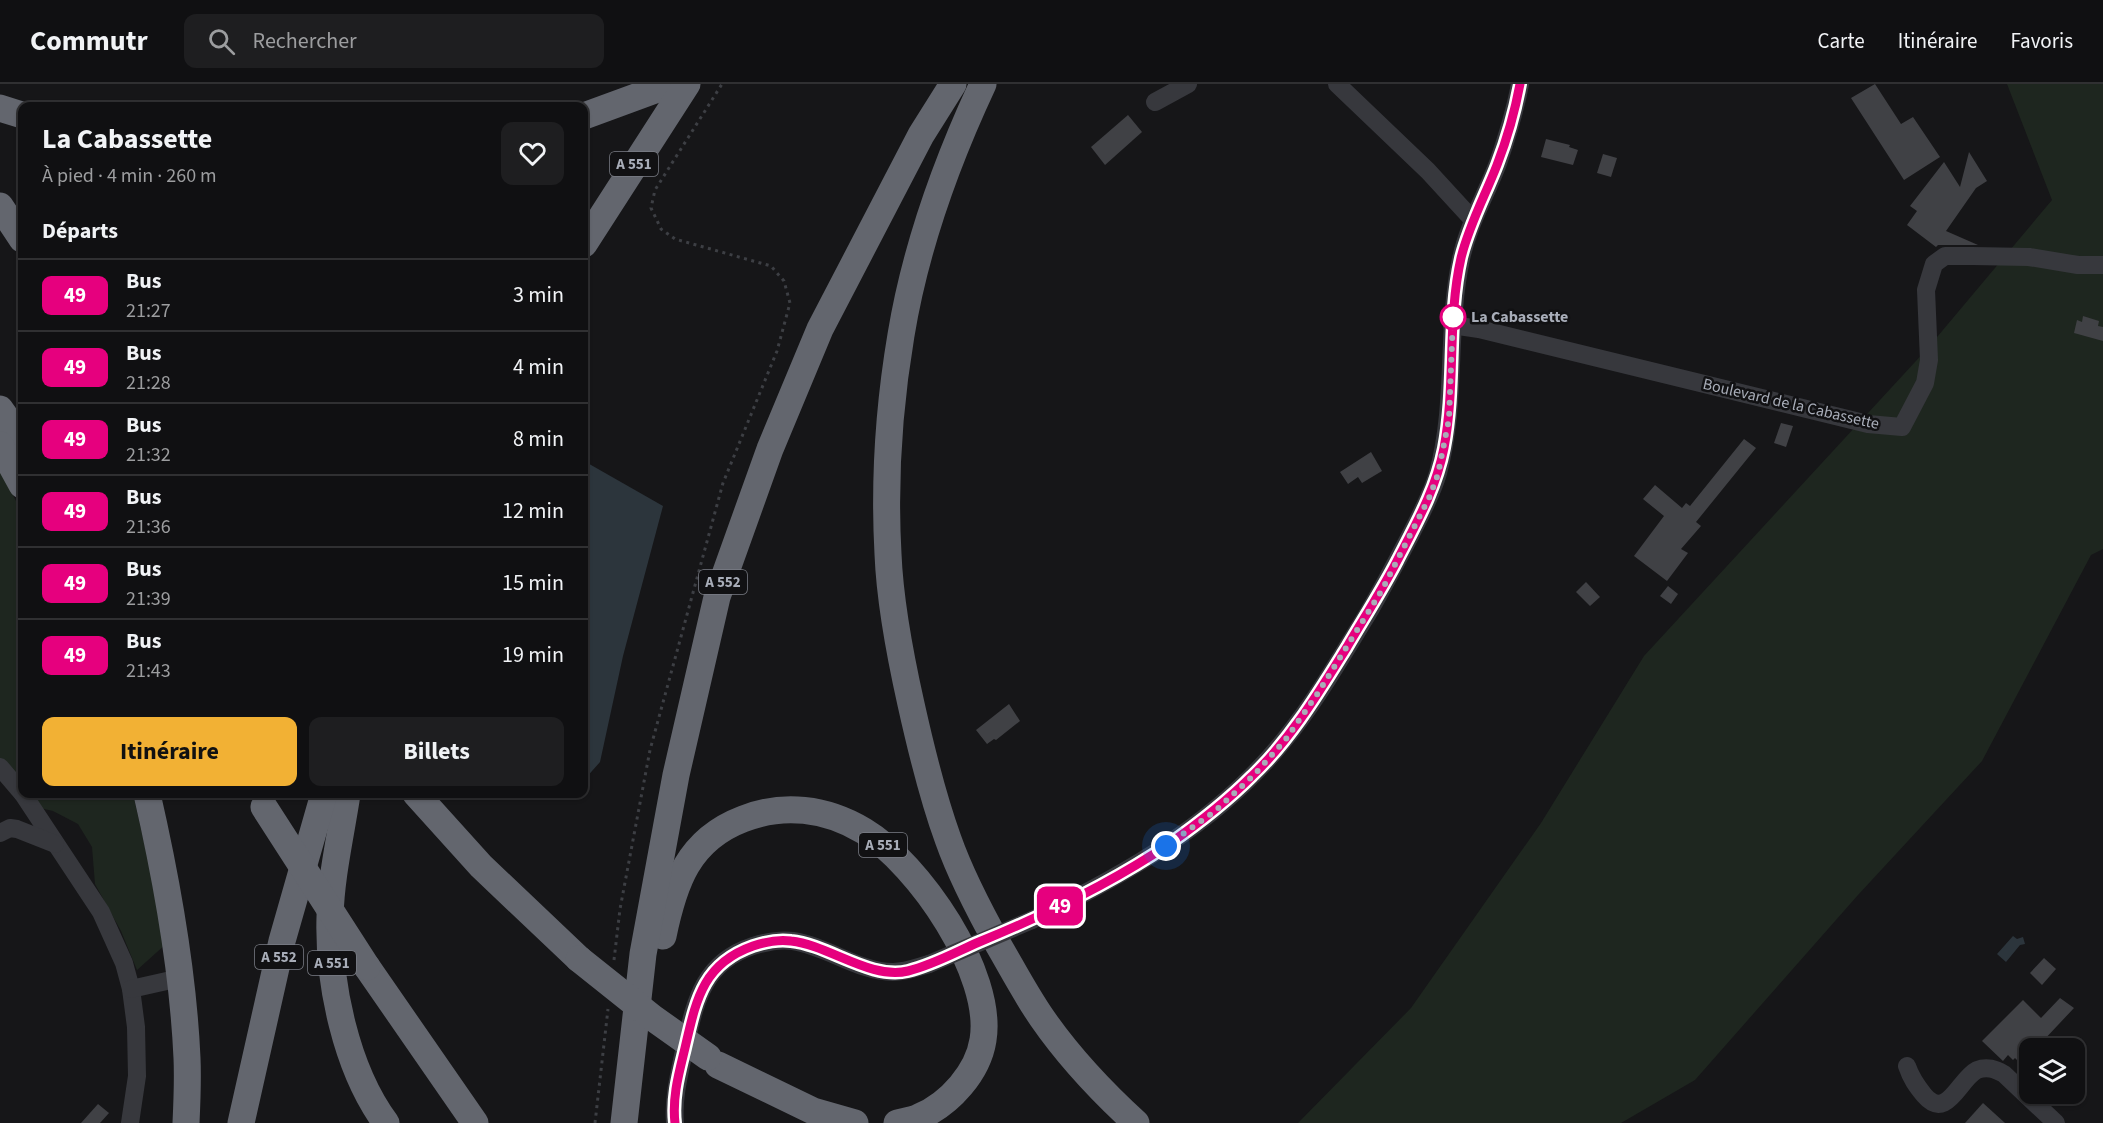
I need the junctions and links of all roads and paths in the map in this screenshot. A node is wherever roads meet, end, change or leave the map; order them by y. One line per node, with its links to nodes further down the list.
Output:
1 (672, 84): 12 (highway); 14 (highway)
2 (687, 84): 17 (highway, A 551)
3 (722, 84): 34 (path)
4 (953, 84): 46 (highway, A 552)
5 (983, 84): 51 (highway)
6 (1188, 84): 9 (street)
7 (1337, 84): 15 (street)
8 (1520, 84): 15 (street)
9 (1155, 102)
10 (0, 108): 11 (highway)
11 (18, 114)
12 (588, 115)
13 (0, 206): 16 (highway)
14 (588, 214)
15 (1473, 220): 19 (street)
16 (18, 233)
17 (588, 238)
18 (2103, 265): 19 (street, Boulevard de la Cabassette)
19 (1452, 325): 47 (street, bridge)
20 (0, 409): 21 (highway)
21 (18, 434)
22 (0, 444): 23 (highway)
23 (18, 478)
24 (0, 766): 25 (street)
25 (18, 787)
26 (26, 798): 33 (street)
27 (148, 798): 35 (highway)
28 (323, 798): 42 (highway, A 552)
29 (346, 798): 43 (highway, A 551)
30 (421, 798): 38 (highway, bridge)
31 (260, 800): 44 (highway, A 551, bridge)
32 (0, 833): 33 (street)
33 (55, 844): 36 (street)
34 (613, 966)
35 (180, 978): 36 (street); 41 (highway)
36 (131, 988): 40 (street)
37 (609, 1001): 45 (path)
38 (713, 1061): 48 (highway); 49 (highway)
39 (1907, 1066): 52 (street)
40 (130, 1123)
41 (186, 1123)
42 (241, 1123)
43 (386, 1123)
44 (475, 1123)
45 (595, 1123)
46 (626, 1123): 50 (highway, A 551)
47 (675, 1123)
48 (806, 1123)
49 (855, 1123)
50 (897, 1123)
51 (1136, 1123)
52 (2056, 1123)

